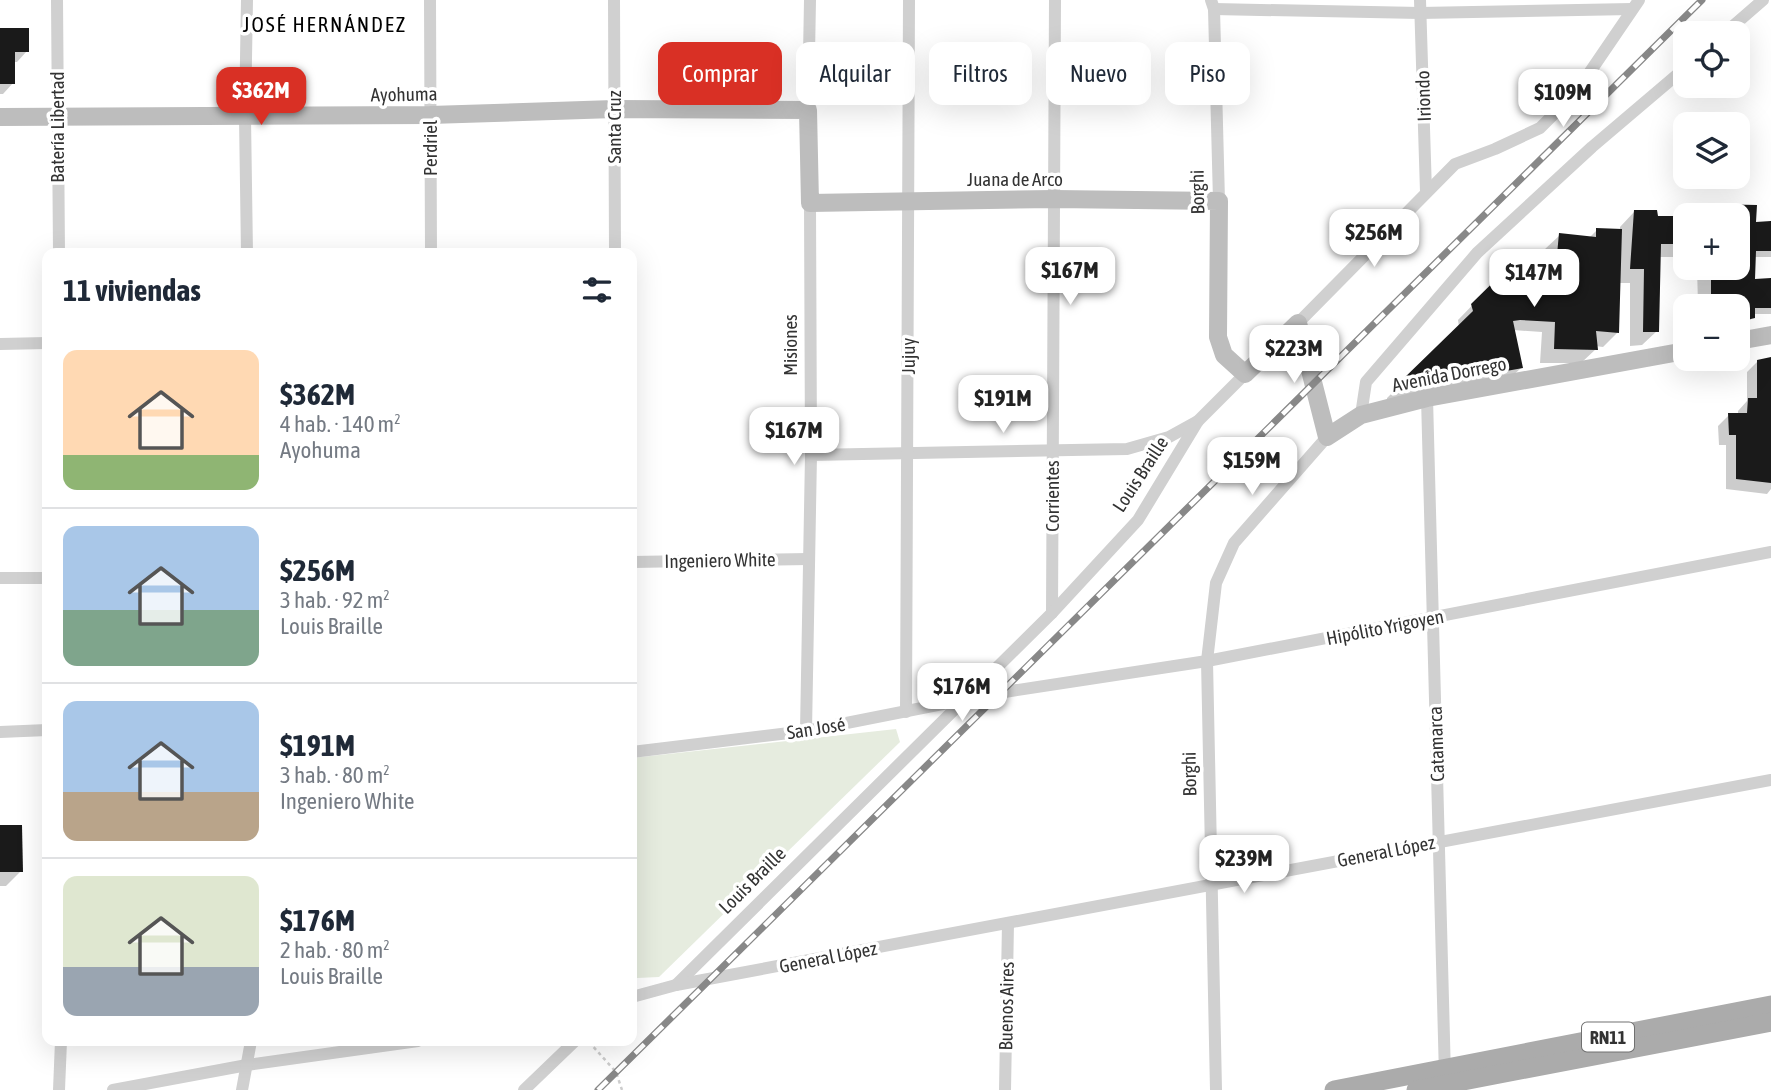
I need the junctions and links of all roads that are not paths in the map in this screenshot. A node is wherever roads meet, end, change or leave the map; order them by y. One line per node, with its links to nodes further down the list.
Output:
1 (57, 0): 16 (street, Batería Libertad)
2 (247, 0): 19 (street)
3 (430, 0): 17 (street, Perdriel)
4 (614, 0): 14 (street, Santa Cruz)
5 (810, 0): 15 (street, Misiones)
6 (909, 0): 22 (street, Jujuy)
7 (1055, 0): 21 (street, Corrientes)
8 (1763, 0): 12 (street)
9 (1212, 5): 11 (street); 23 (street, Borghi)
10 (1636, 5): 11 (street); 20 (street, Louis Braille)
11 (1420, 6): 20 (street, Iriondo)
12 (1739, 21)
13 (1673, 78): 37 (street)
14 (614, 109): 15 (street, Ayohuma); 17 (street, Ayohuma); 28 (street, Santa Cruz)
15 (808, 110): 24 (street, Misiones)
16 (57, 115): 18 (street, Ayohuma); 19 (street, Ayohuma); 25 (street, Batería Libertad)
17 (430, 115): 19 (street, Ayohuma); 27 (street, Perdriel)
18 (0, 117)
19 (245, 117): 26 (street)
20 (1426, 192): 29 (street, Louis Braille)
21 (1054, 199): 22 (street, Juana de Arco); 23 (street, Juana de Arco); 40 (street, Corrientes)
22 (908, 200): 24 (street, Juana de Arco); 41 (street, Jujuy)
23 (1219, 201): 35 (street, Borghi)
24 (810, 203): 42 (street, Misiones)
25 (59, 248)
26 (247, 248)
27 (431, 248)
28 (615, 248)
29 (1298, 323): 35 (street, Louis Braille); 39 (street)
30 (1771, 335): 31 (street)
31 (1750, 339)
32 (42, 343): 33 (street)
33 (0, 344)
34 (1673, 353): 36 (street, Avenida Dorrego)
35 (1245, 374): 38 (street, Louis Braille)
36 (1427, 398): 37 (street, Avenida Dorrego); 50 (street, Catamarca)
37 (1361, 415): 39 (street, Avenida Dorrego)
38 (1198, 421): 40 (street); 49 (street, Louis Braille)
39 (1327, 437): 48 (street, Avenida Dorrego)
40 (1053, 451): 41 (street); 49 (street, Corrientes)
41 (908, 453): 42 (street); 54 (street, Jujuy)
42 (811, 456): 44 (street, Misiones)
43 (1771, 552): 50 (street, Hipólito Yrigoyen)
44 (808, 559): 45 (street, Ingeniero White); 56 (street, Misiones)
45 (637, 562)
46 (0, 578): 47 (street)
47 (42, 578)
48 (1216, 583): 51 (street, Borghi)
49 (1052, 613): 53 (street, Louis Braille)
50 (1432, 618): 51 (street, Hipólito Yrigoyen); 60 (street, Catamarca)
51 (1207, 661): 52 (street, Hipólito Yrigoyen); 61 (street, Borghi)
52 (998, 693): 53 (street, San José)
53 (962, 700): 54 (street, San José); 63 (street, Louis Braille)
54 (906, 712): 56 (street, San José)
55 (42, 730): 57 (street)
56 (806, 731): 58 (street, San José)
57 (0, 732)
58 (637, 751)
59 (1771, 780): 60 (street, General López)
60 (1439, 841): 61 (street, General López); 72 (street, Catamarca)
61 (1213, 884): 62 (street, General López); 78 (street, Borghi)
62 (1008, 923): 63 (street, General López); 77 (street, Buenos Aires)
63 (676, 985): 64 (street, General López)
64 (637, 996)
65 (1771, 1005): 72 (main road, RN11)
66 (1771, 1023): 72 (main road, RN11)
67 (61, 1046): 73 (street)
68 (250, 1046): 71 (street)
69 (382, 1046): 71 (street)
70 (570, 1046): 76 (street)
71 (247, 1065): 74 (street); 75 (street)
72 (1446, 1081): 79 (main road, RN11); 80 (main road, RN11)
73 (59, 1090)
74 (113, 1090)
75 (242, 1090)
76 (524, 1090)
77 (1004, 1090)
78 (1216, 1090)
79 (1334, 1090)
80 (1416, 1090)

